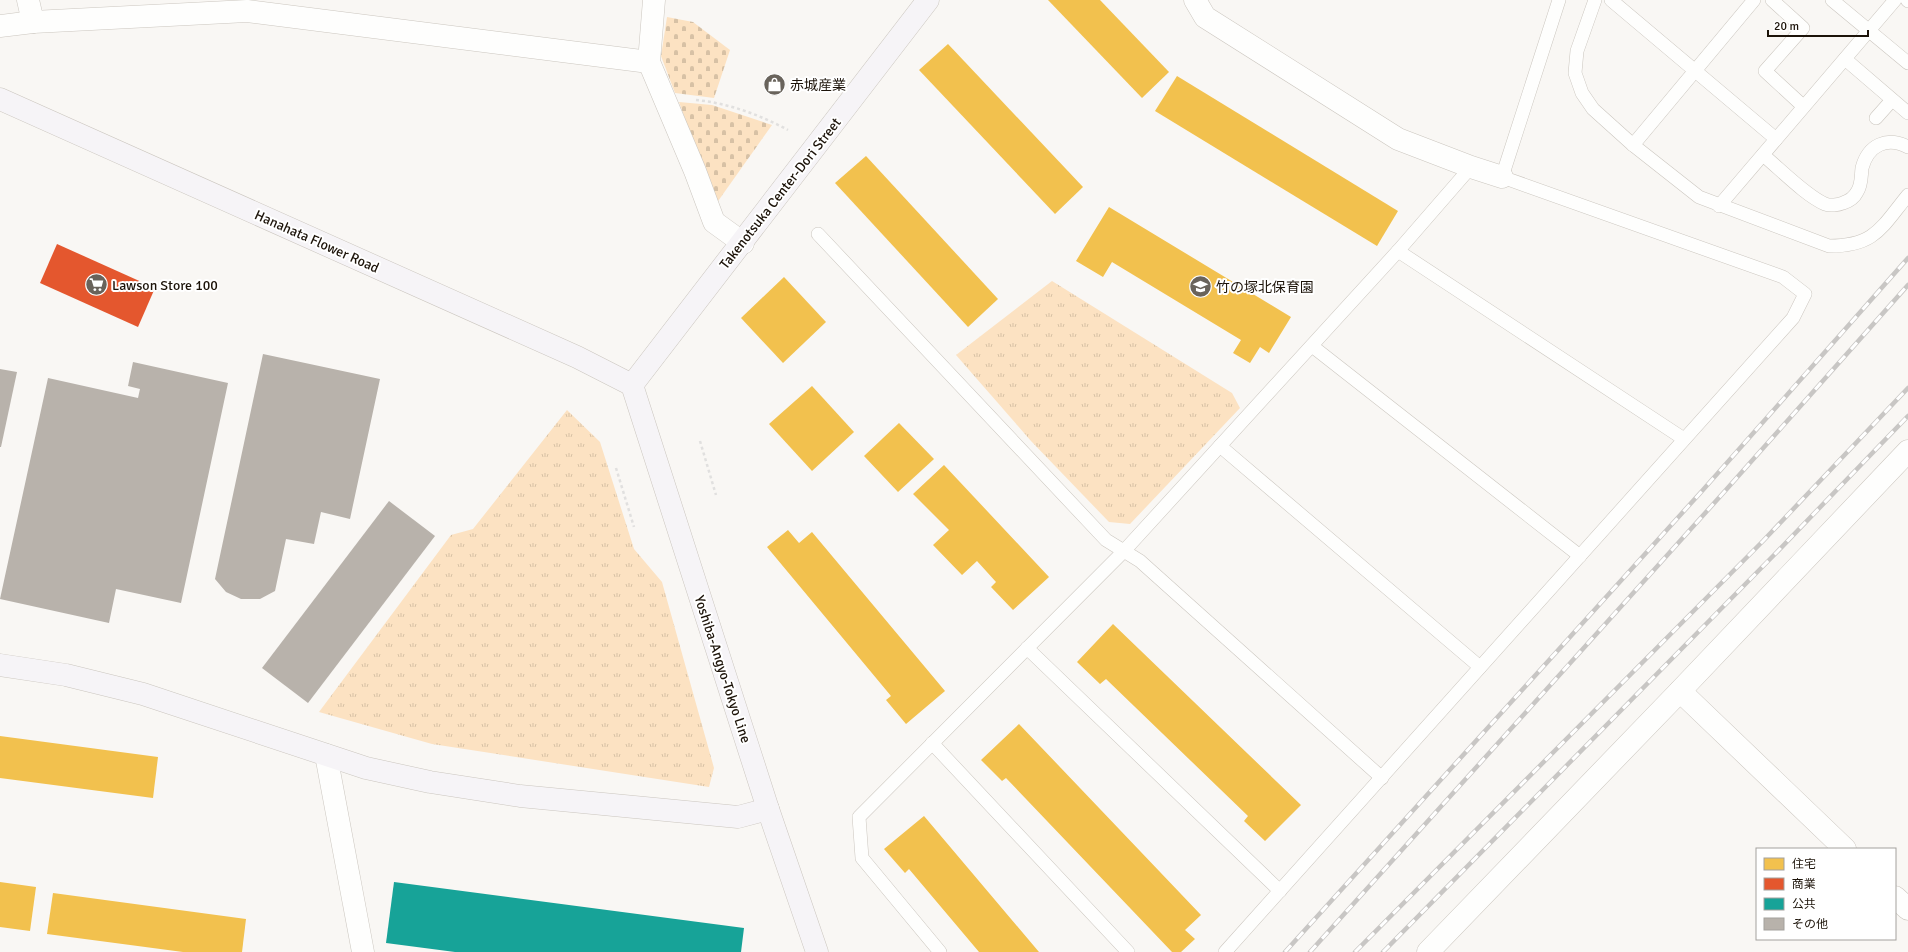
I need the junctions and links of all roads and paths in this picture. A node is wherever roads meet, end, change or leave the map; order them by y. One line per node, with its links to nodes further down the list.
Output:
1 (28, 0): 12 (street)
2 (654, 0): 16 (street)
3 (928, 0): 35 (main road, Takenotsuka Center-Dori Street)
4 (1195, 0): 30 (street)
5 (1559, 0): 31 (lane)
6 (1595, 0): 27 (lane)
7 (1611, 0): 18 (lane)
8 (1754, 0): 18 (lane)
9 (1772, 0): 22 (lane)
10 (1832, 0): 14 (lane)
11 (1895, 0): 14 (lane)
12 (33, 22): 13 (street); 16 (street)
13 (0, 26)
14 (1869, 31): 15 (lane); 17 (lane)
15 (1844, 59): 20 (lane); 22 (lane)
16 (649, 62): 21 (street)
17 (1908, 63)
18 (1695, 71): 26 (lane); 27 (lane)
19 (0, 99): 38 (main road, Hanahata Flower Road)
20 (1892, 100): 23 (lane); 24 (lane)
21 (665, 102): 25 (path); 35 (street)
22 (1804, 106): 26 (lane)
23 (1908, 113)
24 (1876, 118)
25 (788, 130)
26 (1776, 139): 29 (lane)
27 (1633, 145): 33 (lane)
28 (1908, 147): 29 (lane)
29 (1763, 155): 33 (lane)
30 (1471, 167): 31 (street); 36 (lane)
31 (1502, 177): 39 (lane)
32 (1908, 195): 33 (lane)
33 (1719, 206)
34 (818, 234): 46 (lane)
35 (743, 243): 38 (main road, Takenotsuka Center-Dori Street)
36 (1398, 251): 37 (lane); 39 (lane)
37 (1312, 346): 41 (lane); 47 (lane)
38 (632, 385): 55 (main road, Yoshiba-Angyo-Tokyo Line)
39 (1684, 439): 47 (lane)
40 (700, 441): 44 (path)
41 (1220, 446): 46 (lane); 50 (lane)
42 (1908, 451): 51 (street)
43 (616, 468): 45 (path)
44 (716, 495)
45 (634, 527)
46 (1124, 551): 48 (lane); 54 (lane)
47 (1580, 556): 50 (lane)
48 (1027, 648): 52 (lane); 57 (lane)
49 (0, 665): 53 (main road)
50 (1480, 667): 54 (lane)
51 (1680, 691): 56 (street); 65 (street)
52 (932, 743): 62 (lane); 63 (lane)
53 (326, 755): 55 (main road); 60 (street)
54 (1382, 778): 57 (lane)
55 (768, 809): 61 (main road, Yoshiba-Angyo-Tokyo Line)
56 (1844, 848)
57 (1280, 891): 64 (lane)
58 (1896, 897): 59 (street)
59 (1908, 909)
60 (363, 952)
61 (818, 952)
62 (940, 952)
63 (1128, 952)
64 (1225, 952)
65 (1428, 952)

